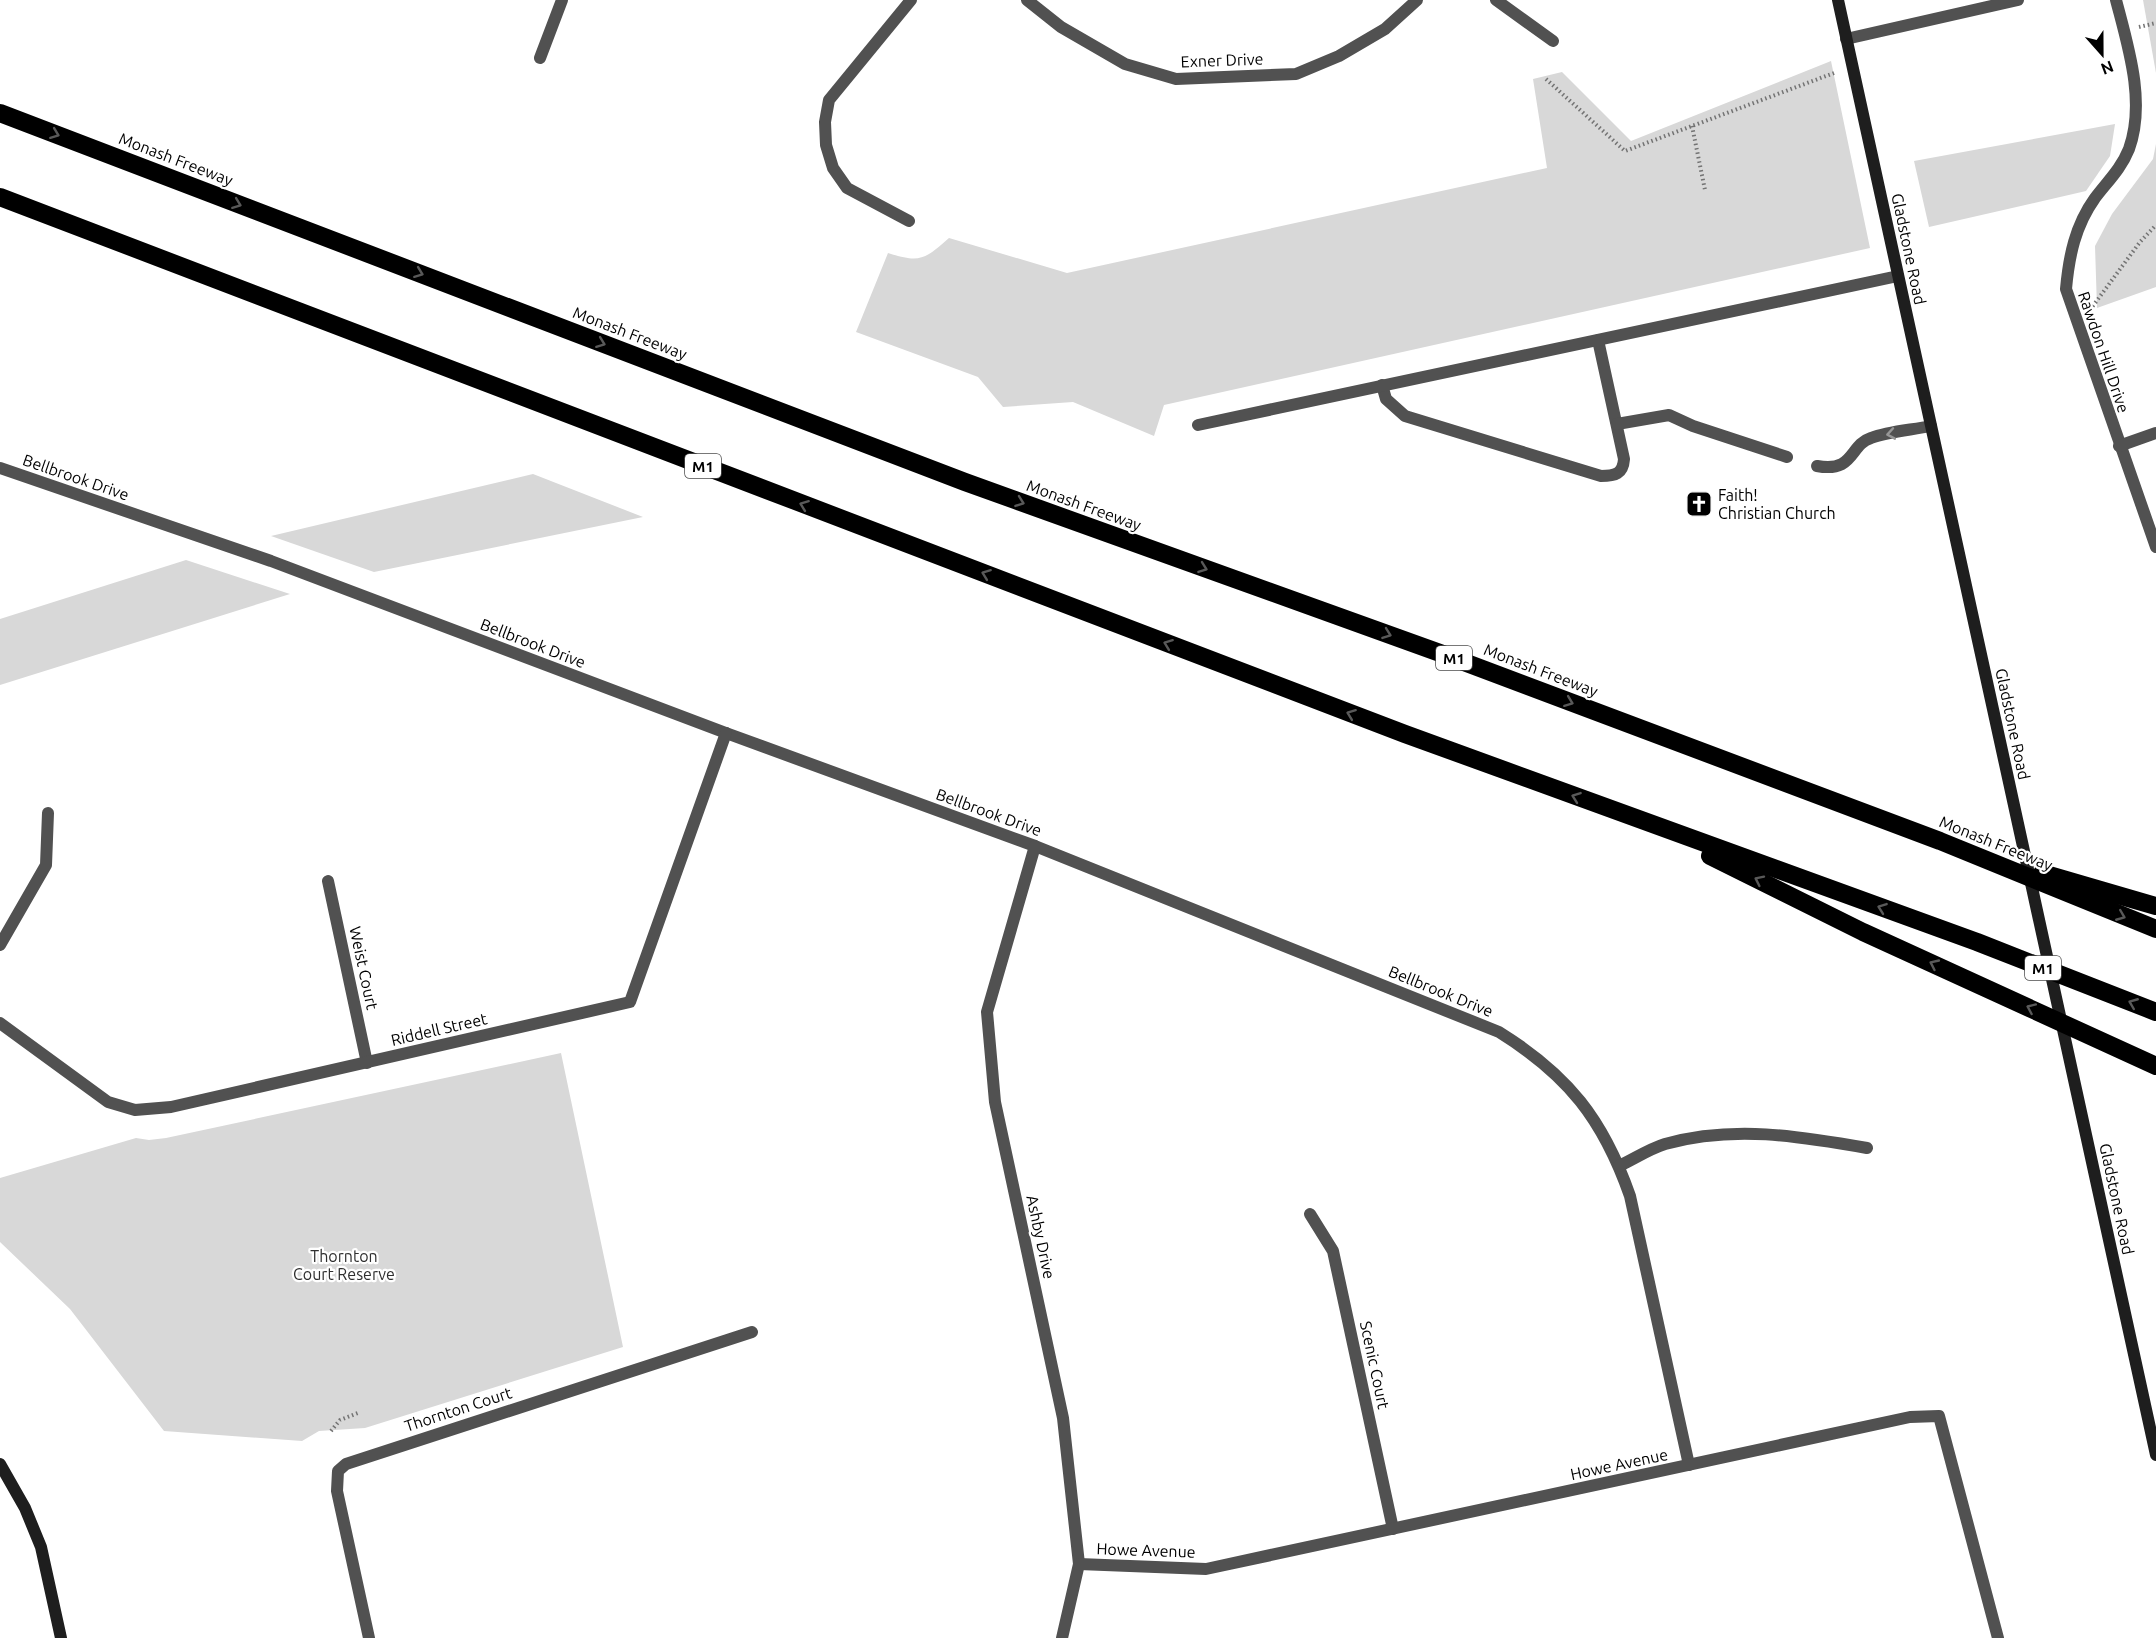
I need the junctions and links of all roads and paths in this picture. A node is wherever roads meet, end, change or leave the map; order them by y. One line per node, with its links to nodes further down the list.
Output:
1 (562, 0): 11 (street)
2 (911, 0): 18 (street)
3 (1027, 0): 4 (street, Exner Drive)
4 (1417, 0)
5 (1496, 0): 10 (street)
6 (1838, 0): 9 (main road, Gladstone Road)
7 (2018, 0): 9 (street)
8 (2116, 0): 21 (street, Rawdon Hill Drive)
9 (1846, 39): 20 (main road, Gladstone Road)
10 (1553, 41)
11 (540, 58)
12 (1834, 73): 15 (path)
13 (1546, 79): 15 (path)
14 (0, 113): 38 (highway, Monash Freeway / M1, one-way to 38)
15 (1692, 126): 16 (path)
16 (1705, 190)
17 (0, 197): 35 (highway, M1, one-way to 17)
18 (909, 220)
19 (2156, 225): 21 (path)
20 (1898, 276): 22 (street); 26 (main road, Gladstone Road)
21 (2077, 328): 28 (street, Rawdon Hill Drive)
22 (1598, 340): 23 (street); 24 (street)
23 (1382, 386): 24 (street); 25 (street)
24 (1617, 424): 29 (street)
25 (1198, 425)
26 (1931, 426): 30 (street, one-way to 30); 52 (main road, Gladstone Road)
27 (2156, 433): 28 (street)
28 (2119, 446): 32 (street, Rawdon Hill Drive)
29 (1787, 457)
30 (1817, 466)
31 (0, 468): 33 (street, Bellbrook Drive)
32 (2156, 547)
33 (726, 734): 36 (street, Bellbrook Drive); 44 (street, Riddell Street)
34 (48, 813): 41 (street)
35 (1631, 817): 42 (highway, M1, one-way to 35); 45 (highway, one-way to 35)
36 (1035, 846): 47 (street, Bellbrook Drive); 56 (street, Ashby Drive)
37 (328, 880): 44 (street, Weist Court)
38 (2087, 894): 39 (highway); 40 (highway, one-way to 40)
39 (2156, 906)
40 (2156, 929)
41 (0, 945)
42 (2156, 1012)
43 (0, 1023): 44 (street, Riddell Street)
44 (367, 1063)
45 (2156, 1066)
46 (1867, 1148): 47 (street)
47 (1619, 1166): 54 (street, Bellbrook Drive)
48 (1310, 1214): 55 (street, Scenic Court)
49 (752, 1332): 58 (street, Thornton Court)
50 (358, 1413): 51 (path)
51 (331, 1431)
52 (2156, 1455)
53 (0, 1464): 57 (main road)
54 (1689, 1466): 55 (street, Howe Avenue); 60 (street, Howe Avenue)
55 (1393, 1529): 56 (street, Howe Avenue)
56 (1079, 1564): 59 (street, Ashby Drive)
57 (61, 1638)
58 (369, 1638)
59 (1062, 1638)
60 (1998, 1638)

